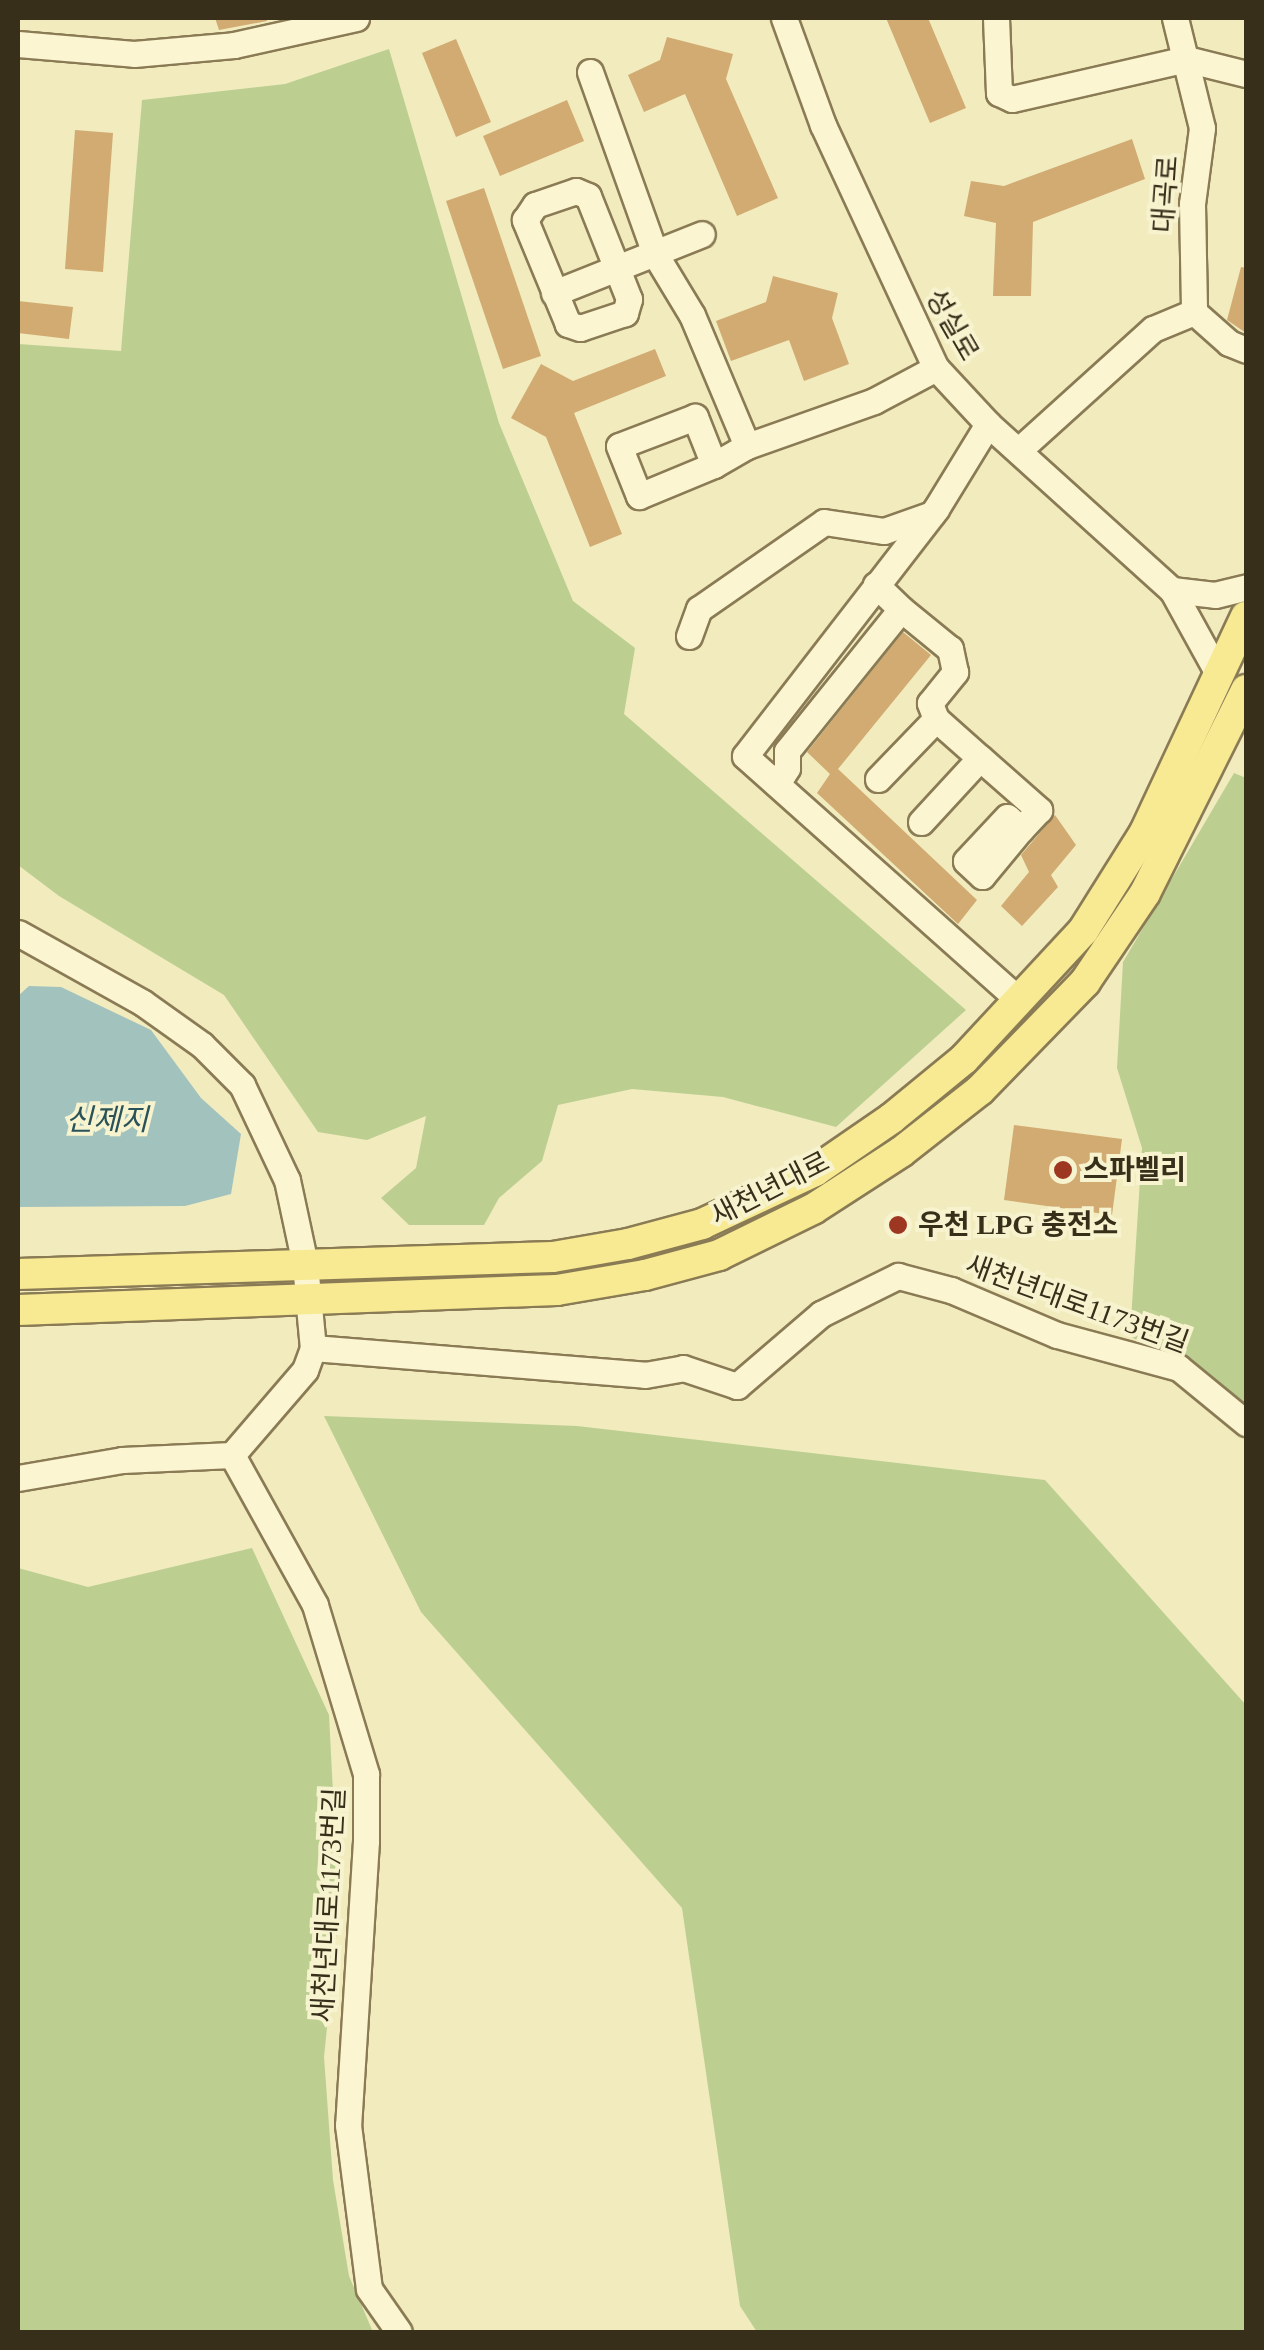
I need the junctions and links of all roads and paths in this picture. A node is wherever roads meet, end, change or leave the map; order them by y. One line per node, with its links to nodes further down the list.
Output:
1 (356, 18): 5 (street)
2 (784, 18): 15 (street, 성실로)
3 (996, 18): 6 (street)
4 (1175, 18): 6 (street, 대곡로)
5 (18, 44)
6 (1186, 60): 8 (street); 13 (street, 대곡로)
7 (590, 72): 10 (street)
8 (1246, 74)
9 (702, 234): 10 (street)
10 (656, 254): 11 (street); 17 (street)
11 (616, 268): 12 (street); 12 (street); 12 (street)
12 (554, 293)
13 (1194, 312): 14 (street); 18 (street)
14 (1246, 350)
15 (936, 368): 16 (street, 성실로); 17 (street)
16 (988, 424): 18 (street, 성실로); 20 (street)
17 (747, 446): 19 (street)
18 (1020, 449): 23 (street, 성실로)
19 (714, 465)
20 (932, 514): 21 (street); 26 (street)
21 (876, 585): 24 (street); 33 (street)
22 (1246, 587): 23 (street)
23 (1172, 590): 27 (street, 성실로)
24 (902, 609): 29 (street); 33 (street)
25 (1246, 616): 27 (main road, 새천년대로)
26 (689, 636)
27 (1219, 675): 37 (main road, 새천년대로)
28 (1246, 690): 30 (main road, 새천년대로)
29 (936, 719): 31 (street); 32 (street)
30 (1238, 736): 42 (main road, 새천년대로)
31 (980, 758): 34 (street); 35 (street)
32 (878, 779)
33 (777, 784): 37 (street)
34 (922, 822)
35 (1021, 829)
36 (18, 933): 39 (street)
37 (1020, 1001): 38 (main road, 새천년대로)
38 (415, 1262): 39 (main road, 새천년대로); 42 (main road)
39 (305, 1264): 40 (main road, 새천년대로); 43 (street)
40 (157, 1269): 41 (main road, 새천년대로); 44 (main road)
41 (18, 1274)
42 (417, 1297): 43 (main road, 새천년대로)
43 (310, 1299): 44 (main road, 새천년대로); 46 (street)
44 (159, 1304): 45 (main road, 새천년대로)
45 (18, 1310)
46 (313, 1348): 47 (street, 새천년대로1173번길); 48 (street)
47 (1246, 1423)
48 (232, 1455): 49 (street); 50 (street, 새천년대로1173번길)
49 (18, 1478)
50 (400, 2332)

